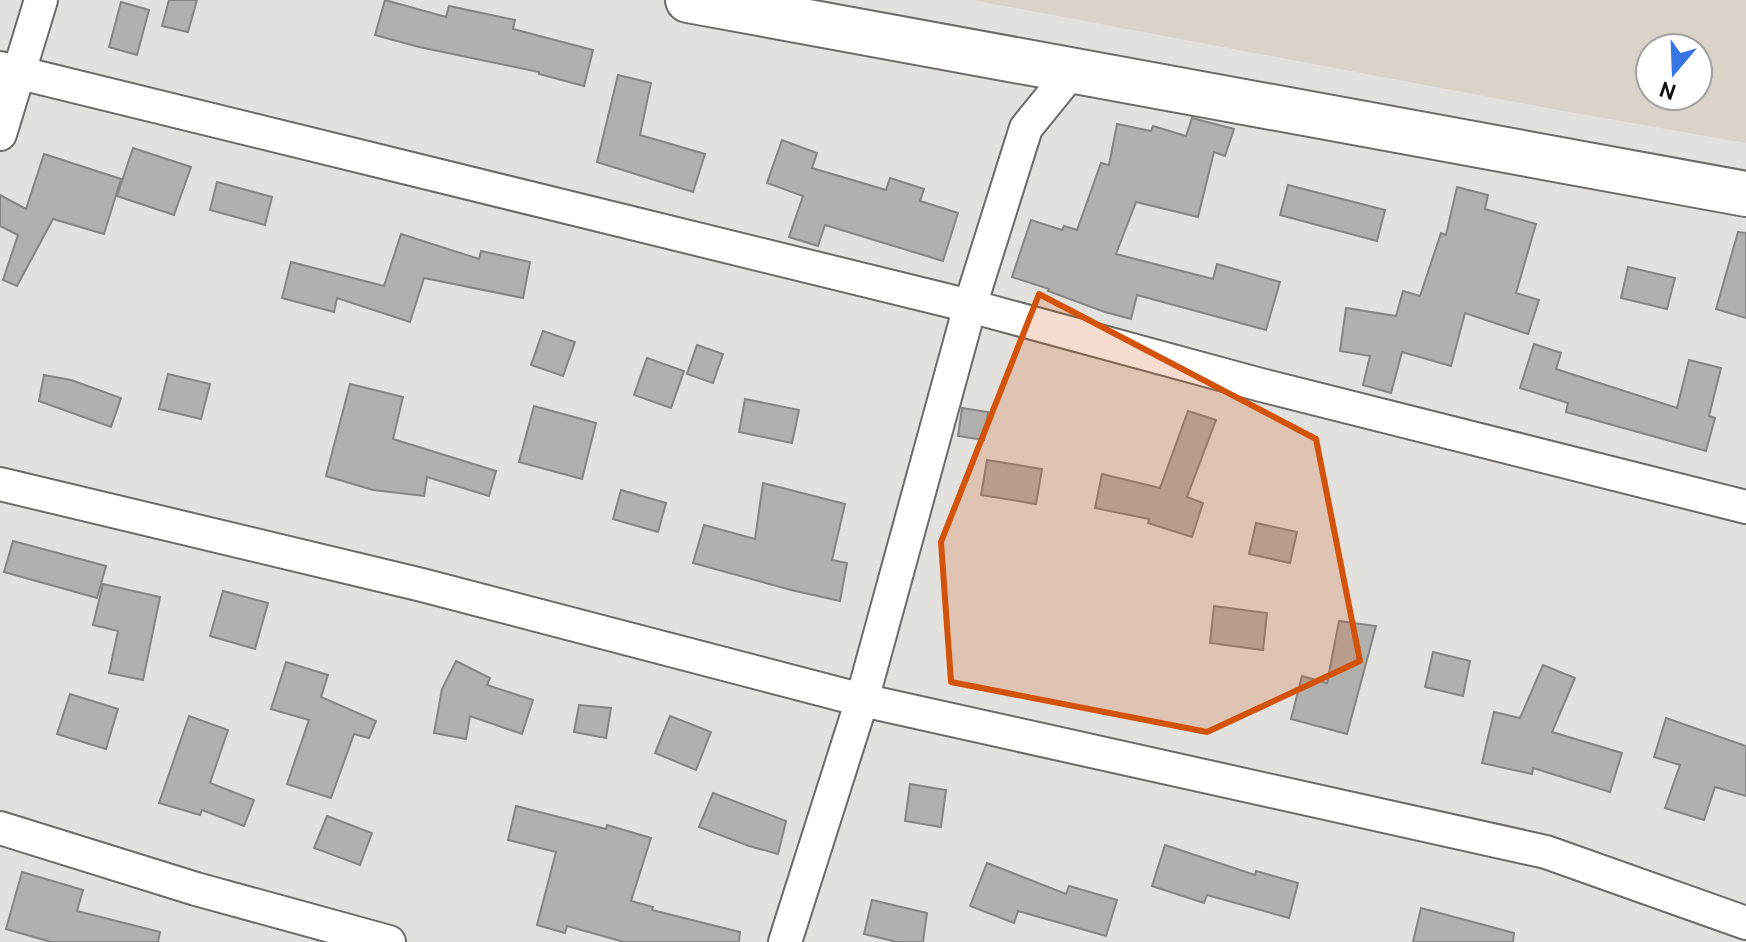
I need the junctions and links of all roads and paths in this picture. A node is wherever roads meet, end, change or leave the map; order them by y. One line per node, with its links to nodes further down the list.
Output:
1 (41, 0): 3 (street)
2 (688, 0): 4 (street)
3 (9, 70): 5 (street); 7 (street)
4 (1073, 70): 6 (street); 7 (street)
5 (0, 134)
6 (1746, 194)
7 (970, 306): 9 (street); 10 (street)
8 (0, 484): 10 (street)
9 (1746, 507)
10 (862, 700): 12 (street); 14 (street)
11 (0, 828): 13 (street)
12 (1746, 923)
13 (389, 942)
14 (785, 942)

